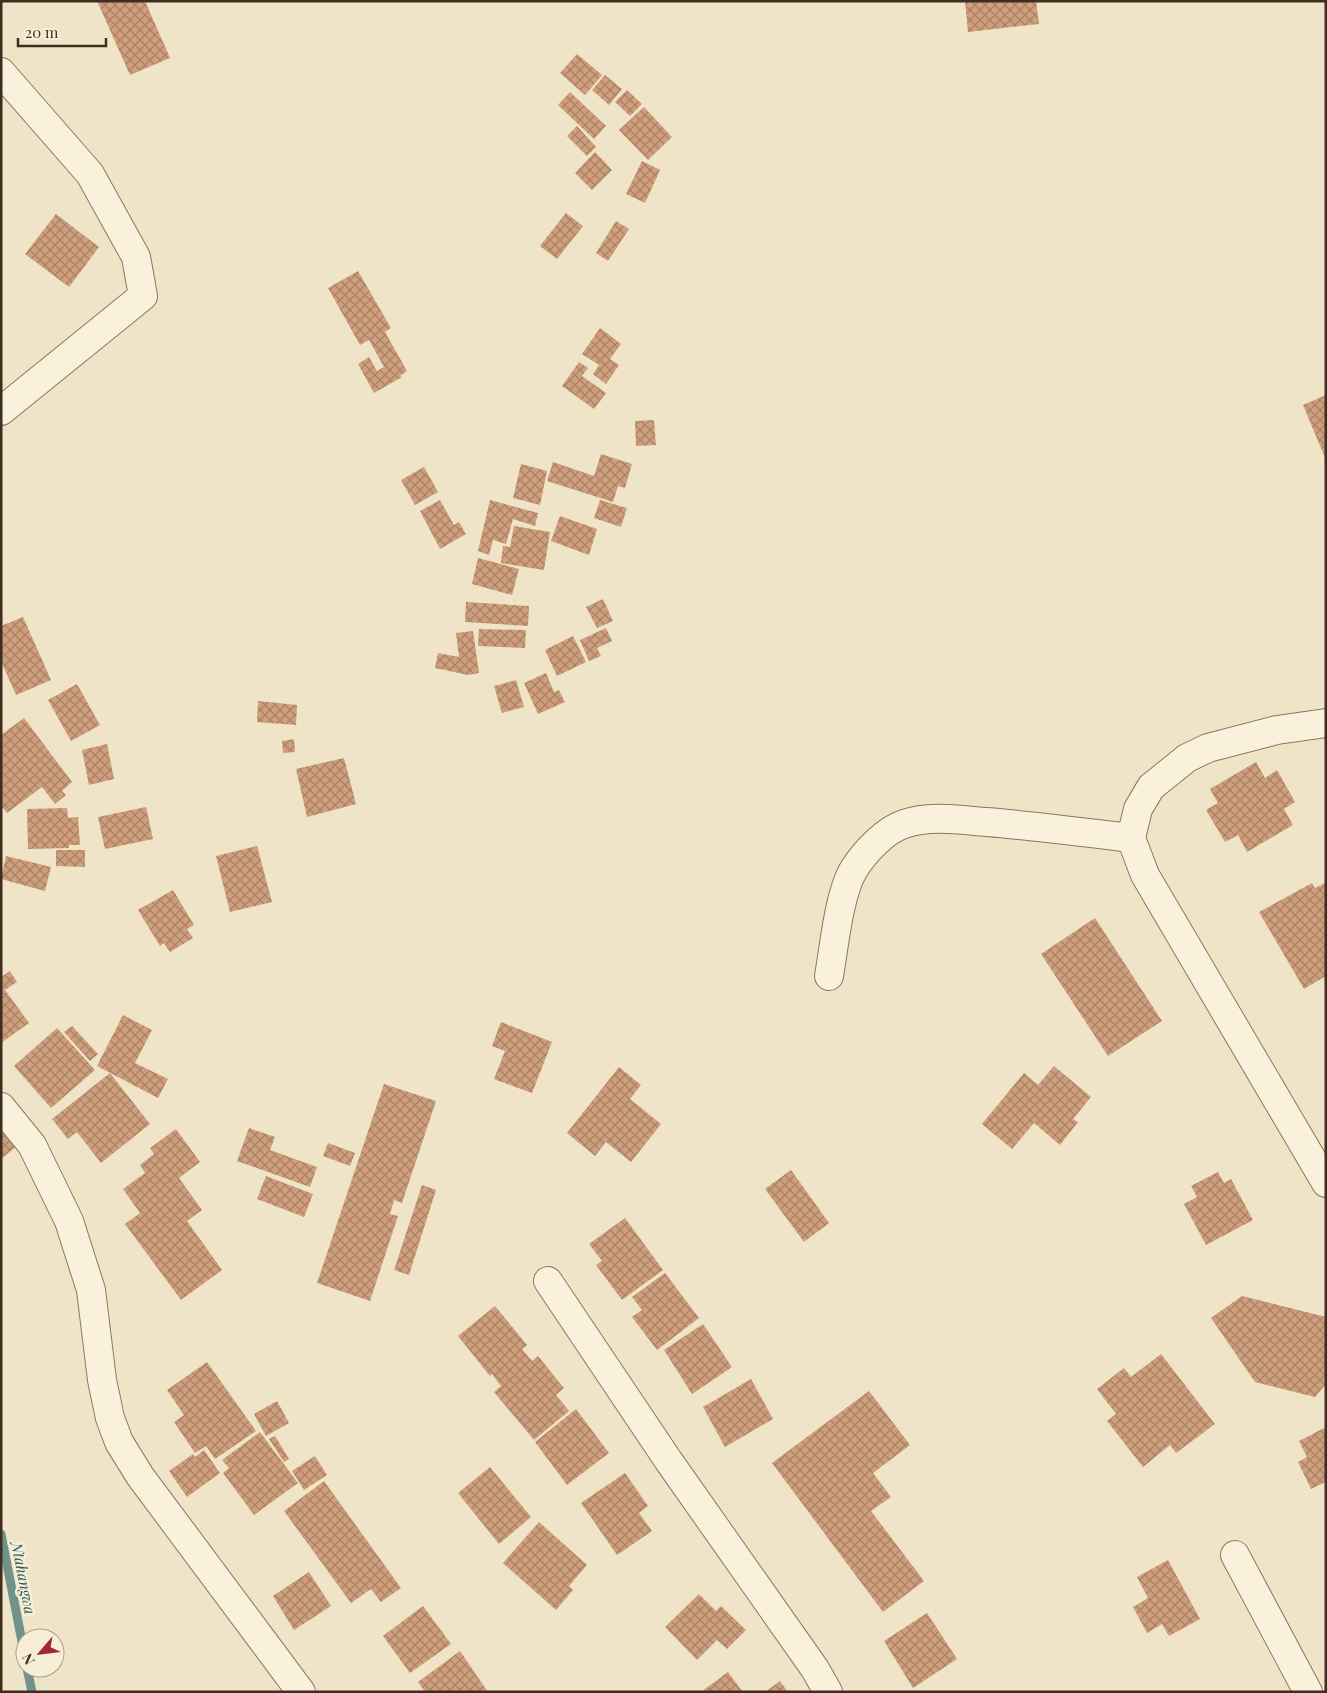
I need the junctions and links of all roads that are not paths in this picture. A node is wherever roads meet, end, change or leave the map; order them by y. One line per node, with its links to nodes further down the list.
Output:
1 (1, 72): 2 (street)
2 (1, 412)
3 (1326, 723): 4 (street)
4 (1131, 838): 5 (street); 7 (street)
5 (830, 976)
6 (1, 1107): 10 (street)
7 (1326, 1183)
8 (548, 1281): 11 (street)
9 (1235, 1555): 12 (street)
10 (301, 1692)
11 (828, 1692)
12 (1308, 1692)

